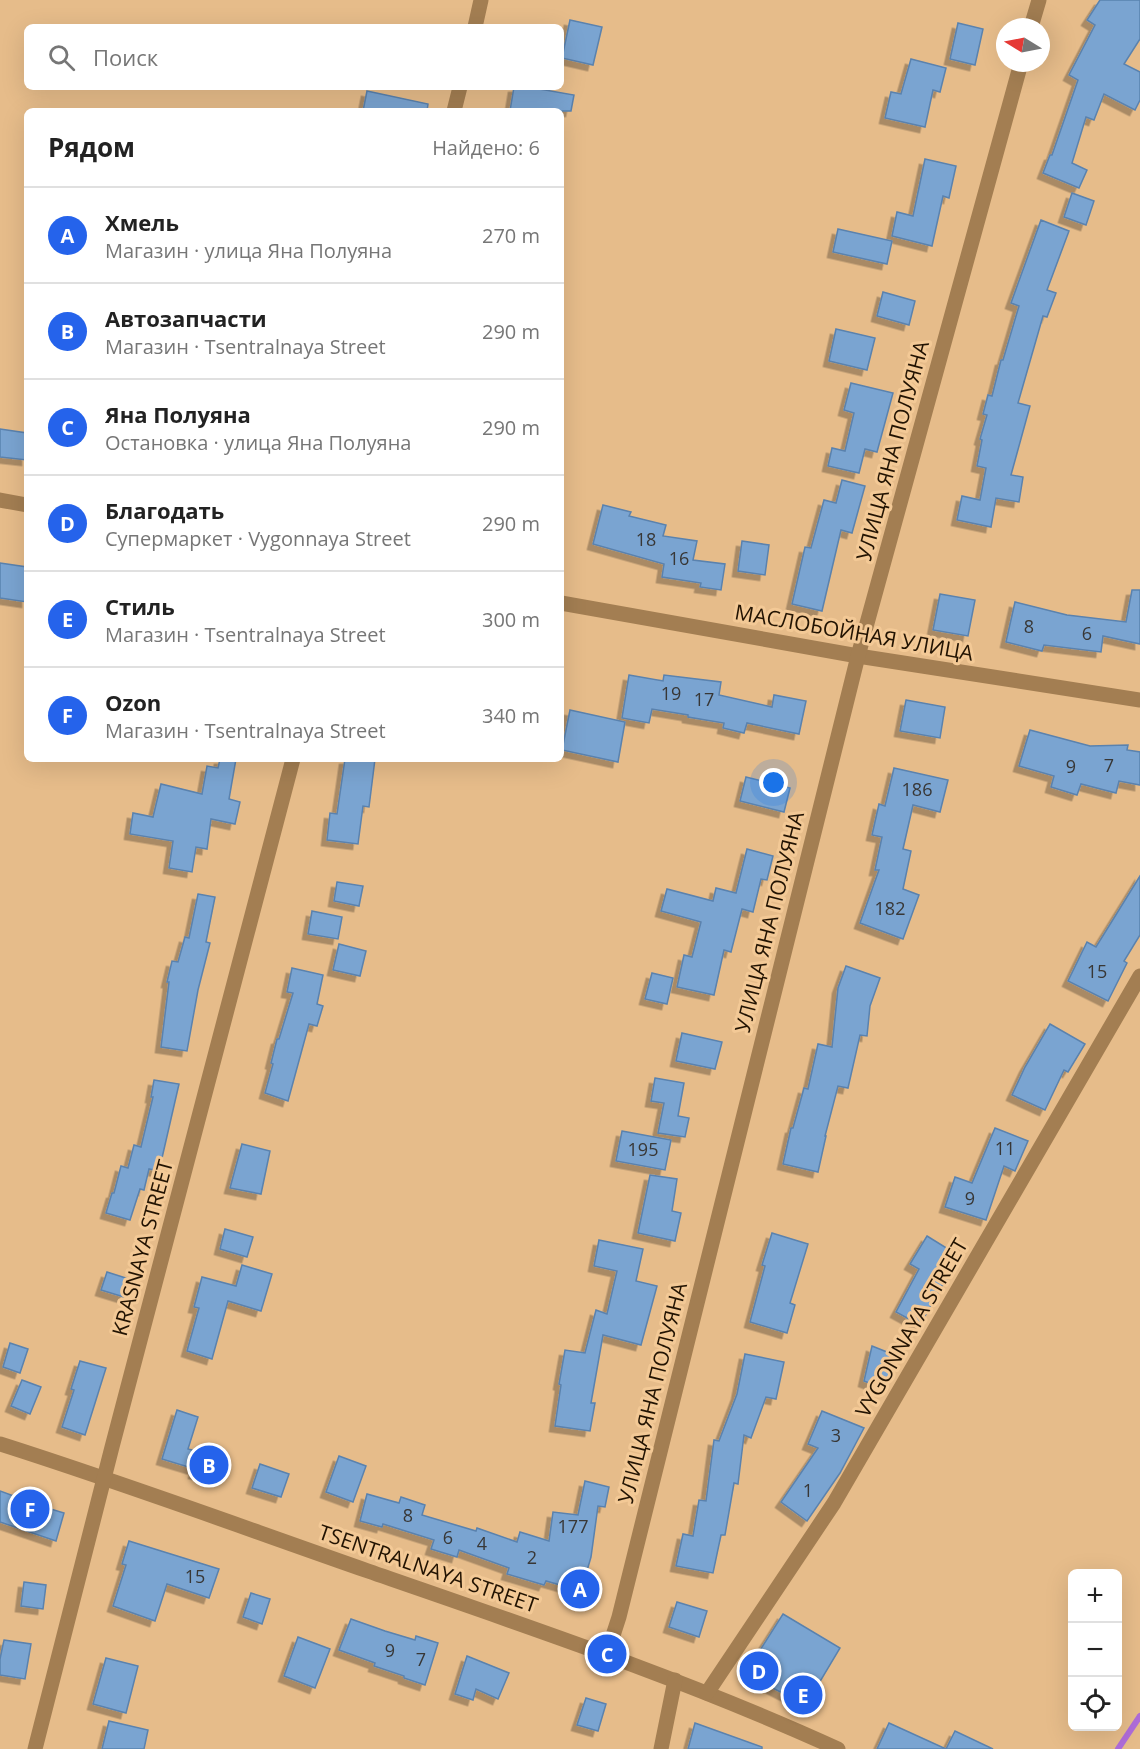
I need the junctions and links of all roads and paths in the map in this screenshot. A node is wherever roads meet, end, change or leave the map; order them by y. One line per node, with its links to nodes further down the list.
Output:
1 (481, 0): 4 (street)
2 (1038, 0): 3 (street)
3 (1033, 18)
4 (476, 24)
5 (1019, 72): 11 (street, УЛИЦА ЯНА ПОЛУЯНА)
6 (459, 90): 7 (street)
7 (455, 108)
8 (0, 500): 9 (street)
9 (24, 504)
10 (564, 604): 11 (street, МАСЛОБОЙНАЯ УЛИЦА)
11 (858, 656): 12 (street, МАСЛОБОЙНАЯ УЛИЦА); 17 (street, УЛИЦА ЯНА ПОЛУЯНА)
12 (1140, 700)
13 (293, 762): 16 (street, KRASNAYA STREET)
14 (1140, 976): 19 (street, VYGONNAYA STREET)
15 (0, 1444): 16 (street, TSENTRALNAYA STREET)
16 (104, 1479): 17 (street, TSENTRALNAYA STREET); 20 (street, KRASNAYA STREET)
17 (607, 1654): 18 (street, TSENTRALNAYA STREET)
18 (675, 1680): 19 (street, TSENTRALNAYA STREET); 21 (street)
19 (707, 1693): 22 (street, TSENTRALNAYA STREET)
20 (35, 1749)
21 (661, 1749)
22 (838, 1749)

